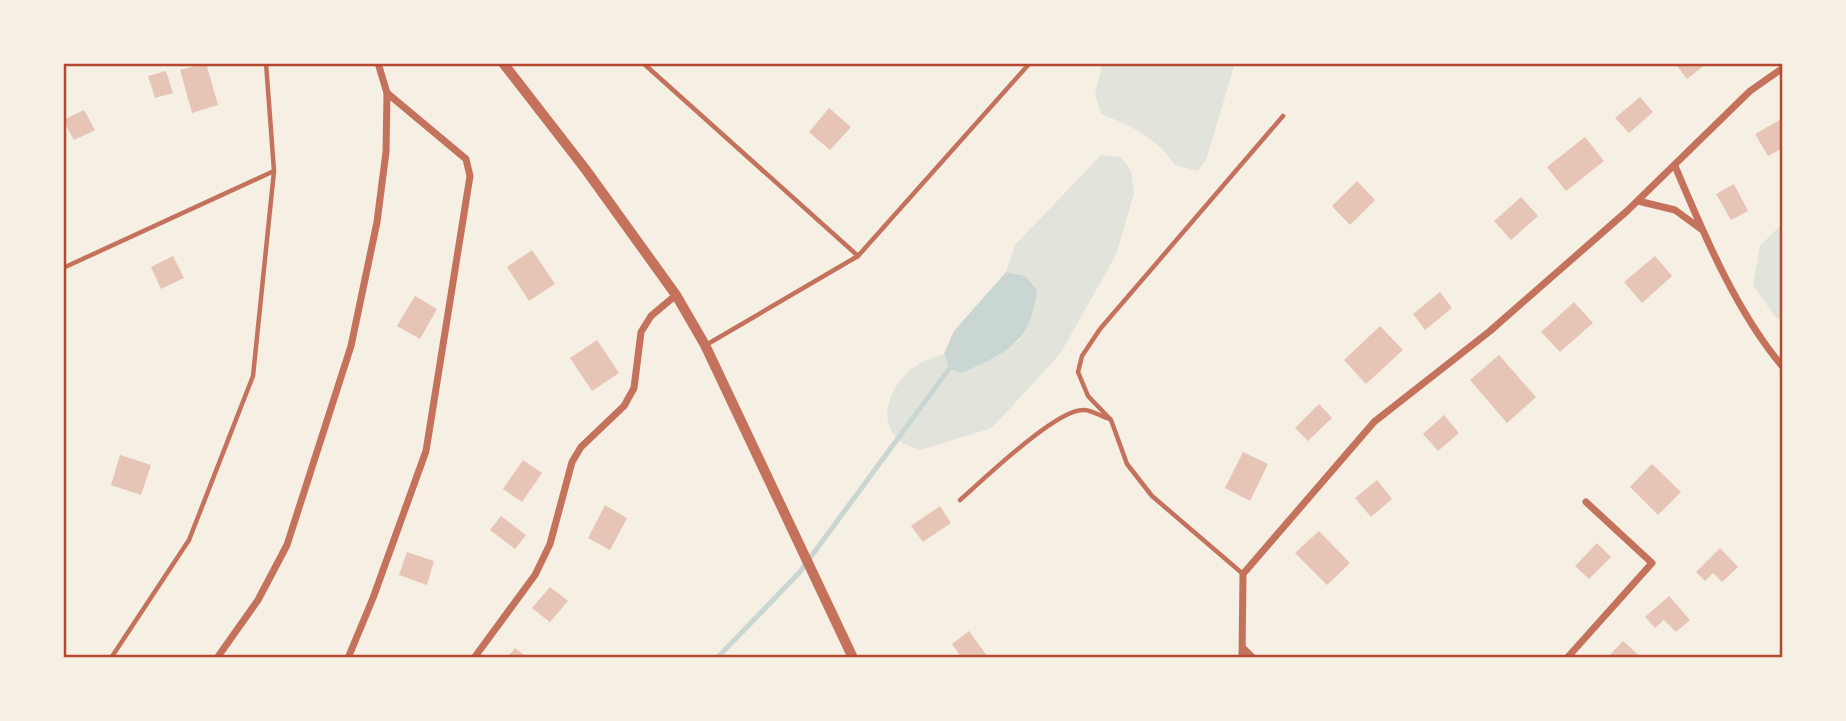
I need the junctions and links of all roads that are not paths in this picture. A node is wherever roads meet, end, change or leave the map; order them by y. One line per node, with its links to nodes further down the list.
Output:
1 (266, 63): 10 (lane)
2 (378, 63): 7 (street)
3 (503, 63): 15 (street)
4 (643, 63): 13 (lane)
5 (1030, 63): 13 (lane)
6 (1783, 68): 9 (street)
7 (387, 93): 24 (street); 25 (street)
8 (1283, 116): 18 (lane)
9 (1675, 166): 11 (street); 12 (street)
10 (274, 171): 14 (lane); 23 (lane)
11 (1638, 201): 12 (street); 21 (street)
12 (1702, 229): 17 (street)
13 (858, 256): 16 (lane)
14 (63, 268)
15 (676, 295): 16 (street); 26 (street)
16 (705, 345): 27 (street)
17 (1783, 367)
18 (1111, 419): 19 (lane); 21 (lane)
19 (960, 500)
20 (1586, 502): 30 (street)
21 (1243, 574): 22 (street)
22 (1244, 649): 28 (street); 29 (street)
23 (111, 658)
24 (217, 658)
25 (348, 658)
26 (474, 658)
27 (853, 658)
28 (1242, 658)
29 (1253, 658)
30 (1567, 658)

